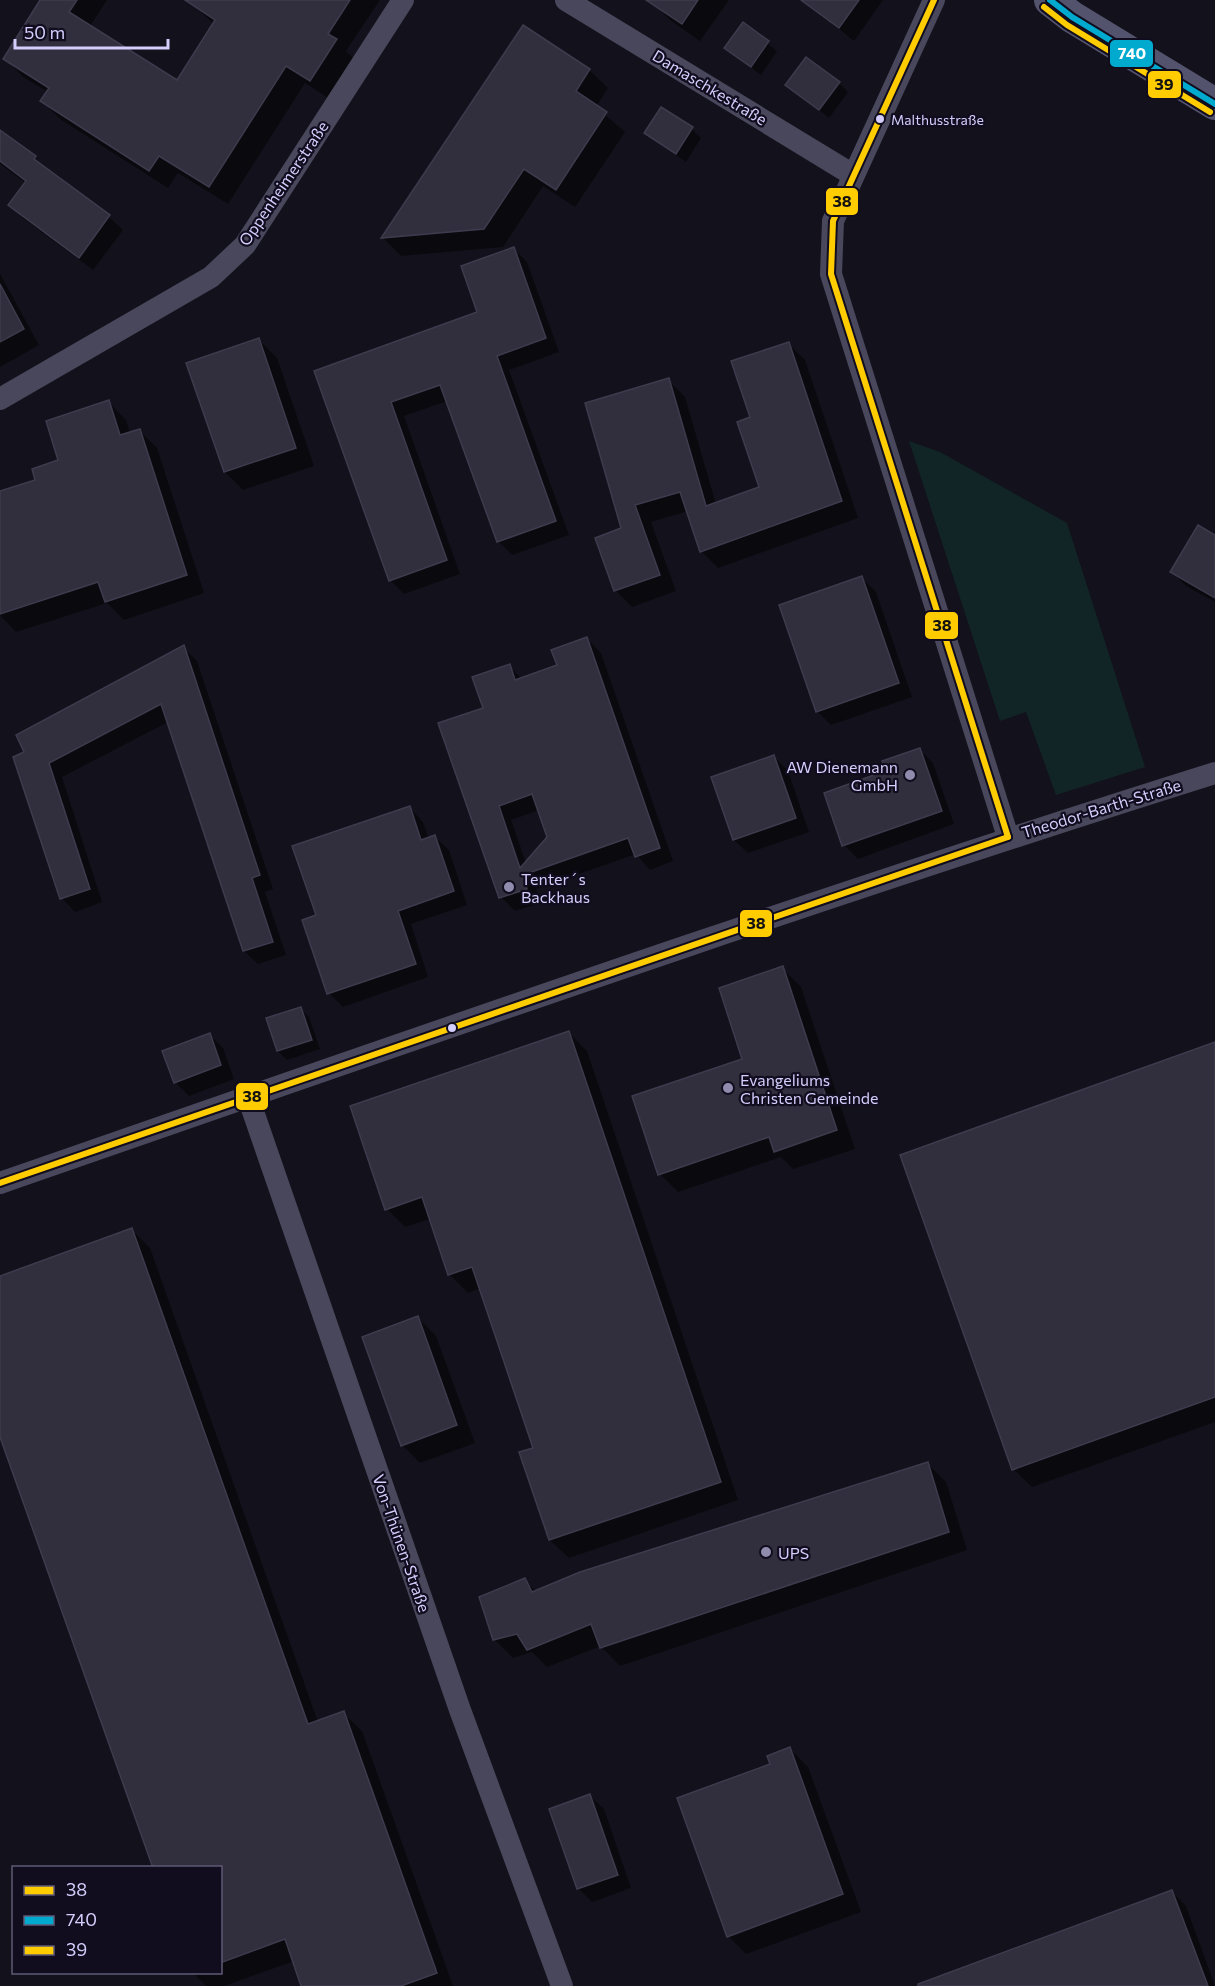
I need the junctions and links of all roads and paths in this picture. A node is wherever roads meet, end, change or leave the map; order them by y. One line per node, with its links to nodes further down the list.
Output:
1 (403, 0): 7 (street, Oppenheimerstraße)
2 (566, 0): 6 (street, Damaschkestraße)
3 (934, 0): 6 (street)
4 (1050, 0): 5 (main road)
5 (1215, 104)
6 (853, 175): 9 (street)
7 (0, 399)
8 (1215, 772): 9 (street, Theodor-Barth-Straße)
9 (1008, 837): 10 (street, Theodor-Barth-Straße)
10 (248, 1097): 11 (street, Theodor-Barth-Straße); 12 (street, Von-Thünen-Straße)
11 (0, 1183)
12 (562, 1986)

